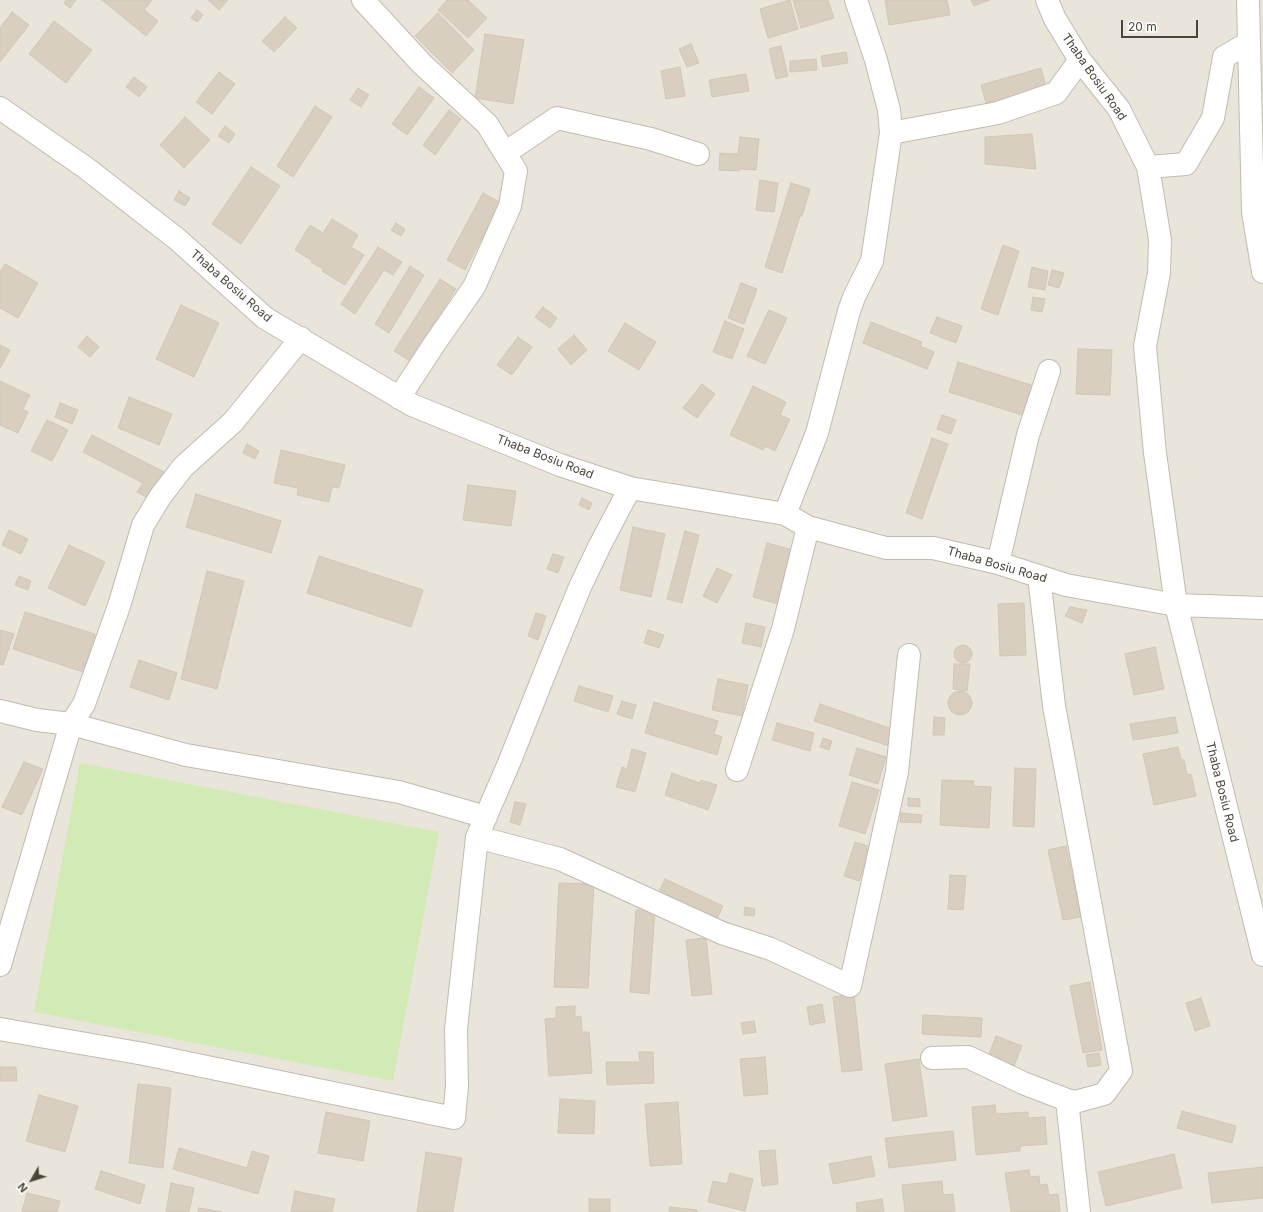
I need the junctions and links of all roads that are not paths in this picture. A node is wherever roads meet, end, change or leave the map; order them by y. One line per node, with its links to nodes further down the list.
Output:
1 (856, 0): 8 (street)
2 (1047, 0): 6 (street, Thaba Bosiu Road)
3 (1248, 0): 5 (street)
4 (373, 3): 9 (street)
5 (1248, 42): 11 (street); 12 (street)
6 (1080, 60): 8 (street); 11 (street, Thaba Bosiu Road)
7 (0, 108): 13 (street, Thaba Bosiu Road)
8 (891, 133): 17 (street)
9 (505, 153): 10 (street); 15 (street)
10 (698, 154)
11 (1148, 167): 21 (street, Thaba Bosiu Road)
12 (1263, 272)
13 (301, 338): 15 (street, Thaba Bosiu Road); 25 (street)
14 (1049, 371): 19 (street)
15 (399, 398): 16 (street, Thaba Bosiu Road)
16 (630, 488): 17 (street, Thaba Bosiu Road); 27 (street)
17 (784, 514): 18 (street, Thaba Bosiu Road)
18 (808, 527): 19 (street, Thaba Bosiu Road); 26 (street)
19 (998, 563): 20 (street, Thaba Bosiu Road)
20 (1039, 576): 21 (street, Thaba Bosiu Road); 34 (street)
21 (1176, 605): 22 (street); 30 (street, Thaba Bosiu Road)
22 (1263, 608)
23 (909, 655): 28 (street)
24 (0, 711): 25 (street)
25 (71, 724): 27 (street); 29 (street)
26 (737, 770)
27 (486, 817): 28 (street)
28 (477, 838): 32 (street)
29 (4, 937): 31 (street)
30 (1263, 955)
31 (0, 965)
32 (0, 1029)
33 (932, 1058): 34 (street)
34 (1067, 1100): 35 (street)
35 (1079, 1212)

